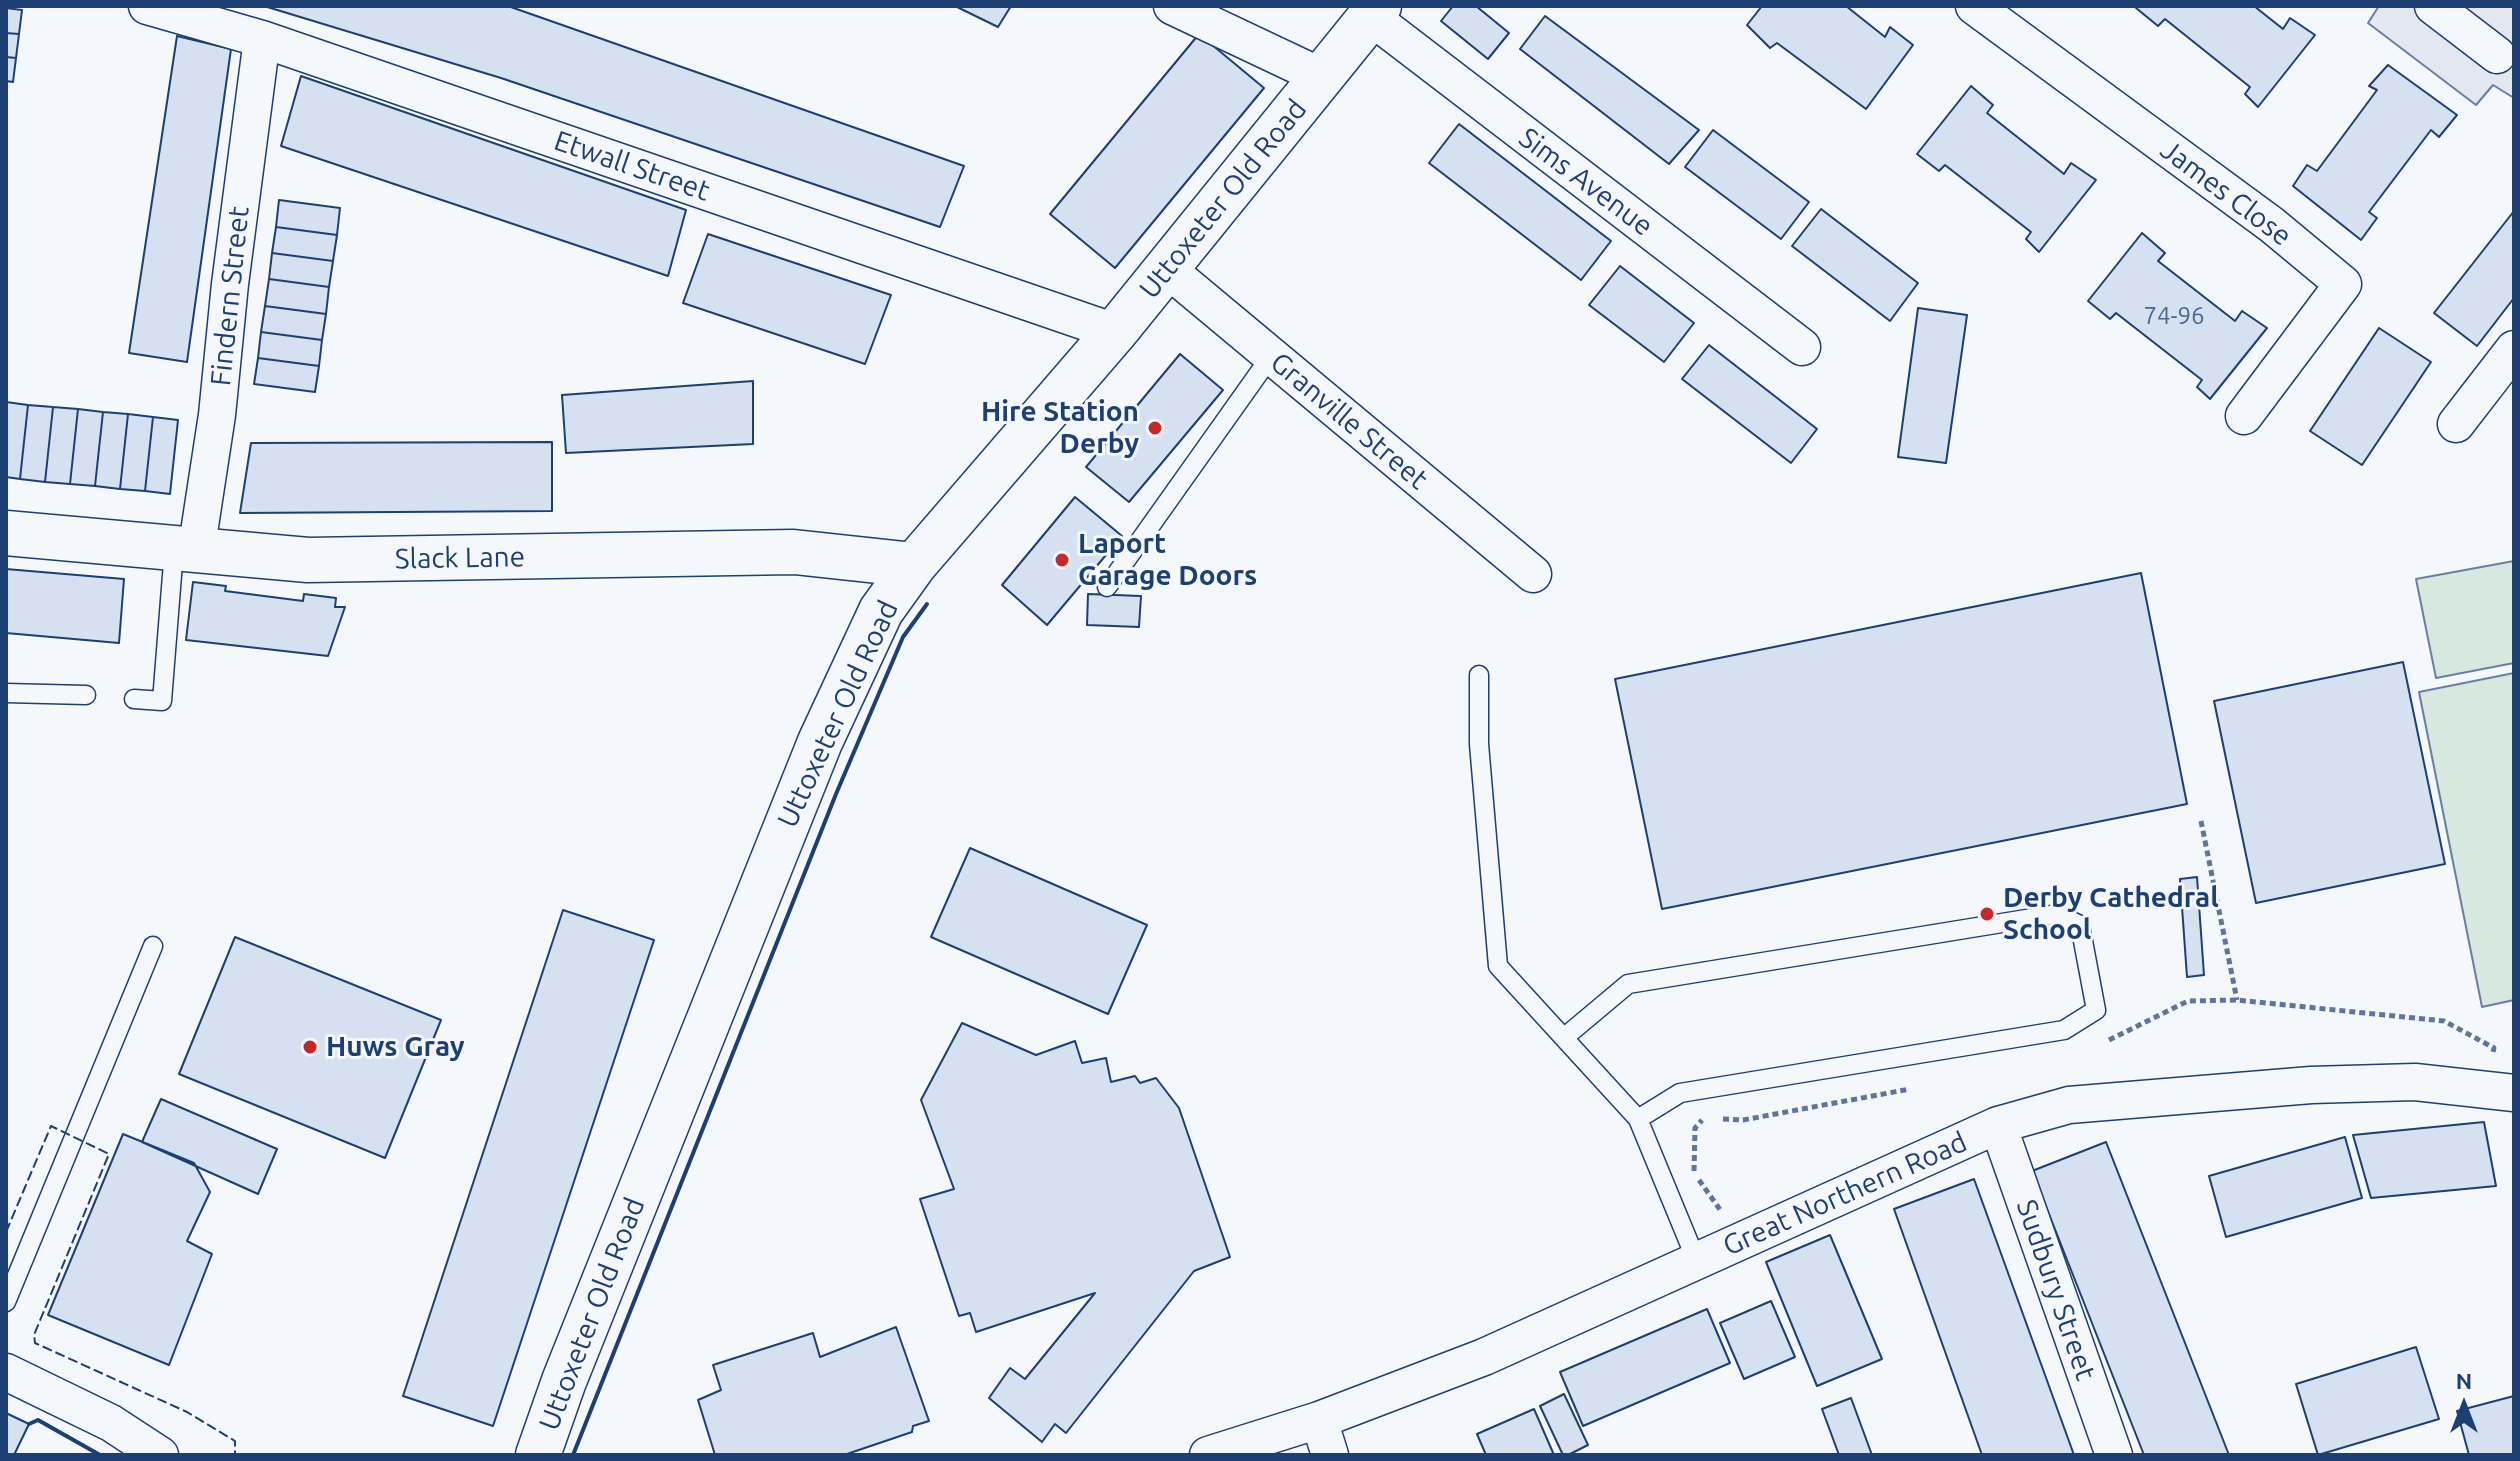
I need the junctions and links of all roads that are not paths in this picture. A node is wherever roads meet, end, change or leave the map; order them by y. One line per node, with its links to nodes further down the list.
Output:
1 (147, 6): 6 (street, Etwall Street)
2 (1172, 6): 8 (street)
3 (1974, 6): 14 (street, James Close)
4 (2433, 6): 7 (street)
5 (1375, 12): 8 (street, Uttoxeter Old Road); 11 (street, Sims Avenue)
6 (262, 39): 10 (street, Etwall Street); 17 (street, Findern Street)
7 (2497, 55)
8 (1322, 77): 9 (street, Uttoxeter Old Road)
9 (1166, 268): 10 (street, Uttoxeter Old Road); 13 (street, Granville Street)
10 (1115, 332): 18 (street, Uttoxeter Old Road)
11 (1802, 347)
12 (2514, 349): 15 (street)
13 (1271, 356): 19 (street, Granville Street); 20 (lane)
14 (2244, 416)
15 (2456, 424)
16 (6, 533): 17 (street, Slack Lane)
17 (185, 551): 18 (street, Slack Lane); 24 (lane)
18 (914, 565): 35 (street, Uttoxeter Old Road)
19 (1533, 574)
20 (1107, 587)
21 (1479, 675): 26 (lane)
22 (6, 693): 23 (lane)
23 (86, 695)
24 (134, 699)
25 (153, 946): 31 (lane)
26 (1566, 1036): 28 (lane); 28 (lane)
27 (2514, 1093): 29 (street, Great Northern Road)
28 (1638, 1119): 30 (lane)
29 (1998, 1125): 30 (street, Great Northern Road); 38 (street, Sudbury Street)
30 (1697, 1262): 33 (street, Great Northern Road)
31 (6, 1302)
32 (6, 1372): 34 (street)
33 (1319, 1420): 36 (street, Great Northern Road); 37 (street)
34 (160, 1455)
35 (538, 1455)
36 (1208, 1455)
37 (1330, 1455)
38 (2114, 1455)

